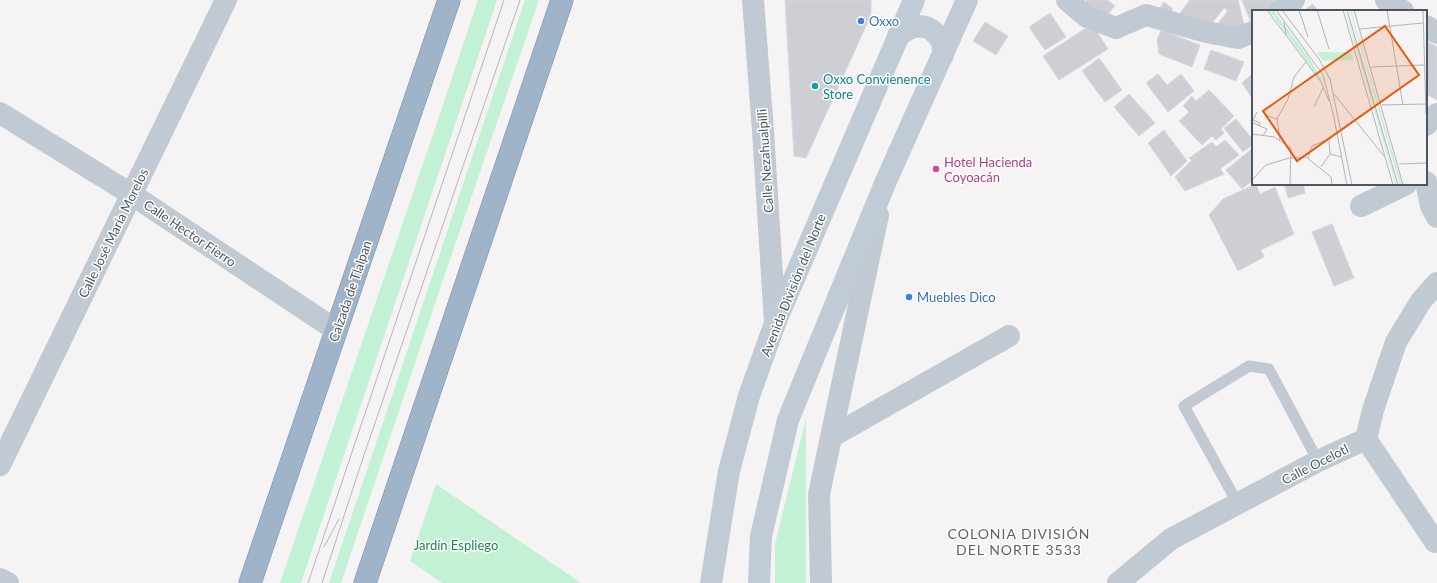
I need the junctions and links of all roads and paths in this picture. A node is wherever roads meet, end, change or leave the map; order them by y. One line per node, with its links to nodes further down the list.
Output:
1 (226, 0): 23 (street, Calle José María Morelos)
2 (449, 0): 28 (highway, Calzada de Tlalpan)
3 (562, 0): 39 (highway)
4 (753, 0): 27 (street, Calle Nezahualpilli)
5 (914, 0): 15 (main road, Avenida División del Norte)
6 (967, 0): 16 (main road)
7 (1066, 0): 13 (street)
8 (1294, 0): 10 (street)
9 (1386, 0): 11 (street)
10 (1281, 10)
11 (1401, 10)
12 (1427, 27): 14 (street)
13 (1252, 32)
14 (1437, 33)
15 (898, 36): 16 (main road); 27 (main road, Avenida División del Norte)
16 (943, 55): 20 (main road)
17 (0, 113): 23 (street, Calle Hector Fierro)
18 (1437, 114): 19 (street)
19 (1427, 124)
20 (886, 181): 30 (street); 41 (main road)
21 (1404, 185): 24 (street)
22 (1427, 185): 25 (street)
23 (131, 194): 28 (street, Calle Hector Fierro); 33 (street, Calle José María Morelos)
24 (1361, 206)
25 (1437, 217)
26 (1437, 283): 31 (street)
27 (775, 323): 40 (main road, Avenida División del Norte)
28 (336, 330): 38 (highway, Calzada de Tlalpan)
29 (1008, 336): 30 (street)
30 (831, 437): 42 (street)
31 (1366, 439): 32 (street, Calle Ocelotl); 35 (street)
32 (1318, 461): 34 (street, Calle Ocelotl); 34 (lane)
33 (0, 465)
34 (1238, 504): 43 (street, Calle Ocelotl)
35 (1435, 542)
36 (0, 579): 37 (street)
37 (8, 583)
38 (250, 583)
39 (365, 583)
40 (711, 583)
41 (759, 583)
42 (821, 583)
43 (1118, 583)

